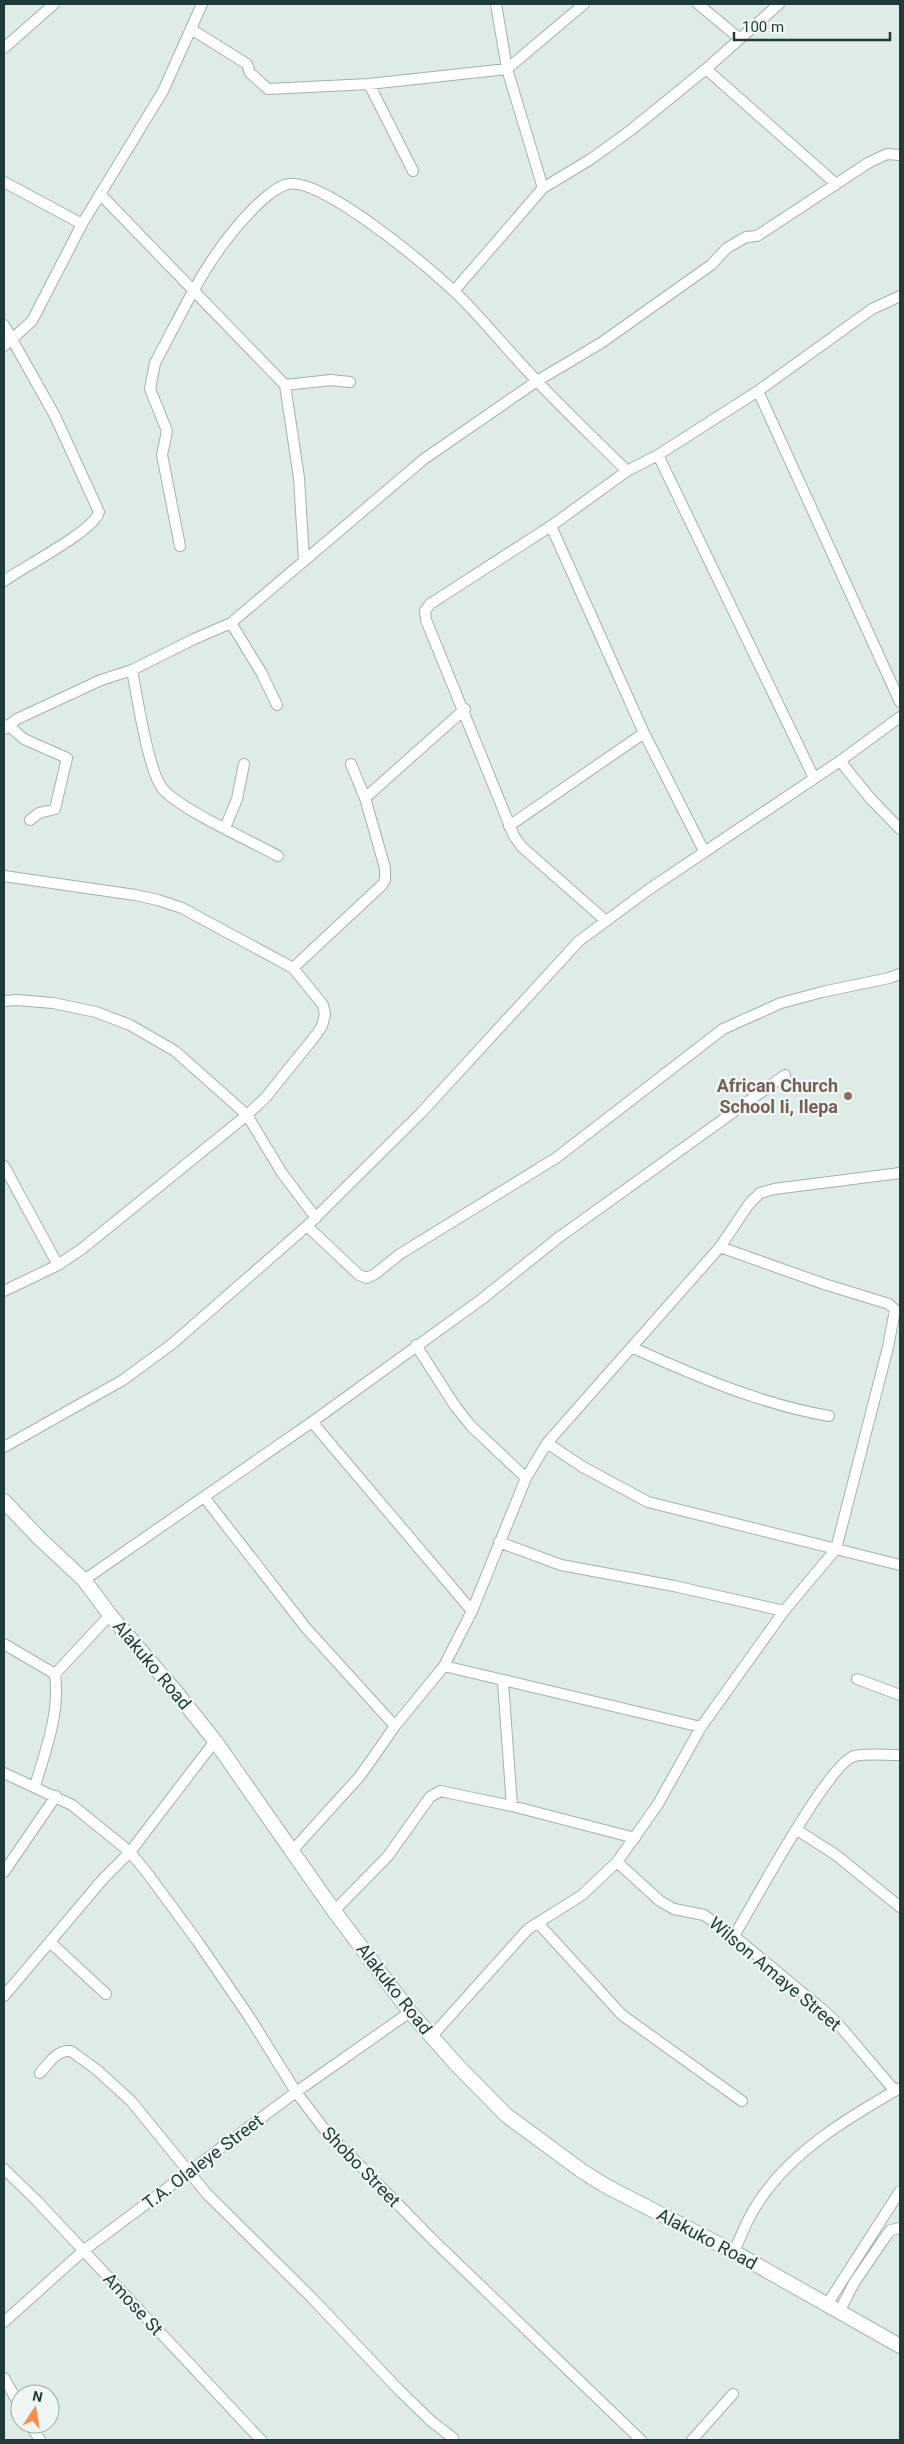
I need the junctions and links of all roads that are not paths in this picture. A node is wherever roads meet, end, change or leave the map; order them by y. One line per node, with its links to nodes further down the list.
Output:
1 (54, 4): 9 (street)
2 (202, 4): 7 (street)
3 (496, 4): 10 (street)
4 (584, 4): 10 (street)
5 (698, 4): 8 (street)
6 (779, 4): 8 (street)
7 (191, 29): 12 (street); 18 (street)
8 (738, 38): 11 (street)
9 (4, 48)
10 (507, 69): 12 (street); 17 (street)
11 (706, 69): 16 (street); 17 (street)
12 (369, 84): 14 (street)
13 (900, 155): 16 (street)
14 (413, 170)
15 (4, 182): 19 (street)
16 (835, 183): 26 (street)
17 (543, 188): 21 (street)
18 (100, 194): 19 (street); 20 (street)
19 (82, 224): 24 (street)
20 (194, 290): 21 (street); 27 (street); 32 (street)
21 (454, 291): 26 (street)
22 (900, 296): 28 (street)
23 (4, 325): 24 (street)
24 (8, 343): 34 (street)
25 (350, 382): 27 (street)
26 (537, 382): 30 (street); 33 (street)
27 (285, 385): 33 (street)
28 (758, 391): 29 (street); 37 (street)
29 (658, 455): 30 (street); 46 (street)
30 (627, 471): 31 (street)
31 (551, 526): 39 (street); 42 (street)
32 (180, 546)
33 (304, 560): 35 (street)
34 (5, 578)
35 (231, 623): 36 (street); 38 (street)
36 (132, 670): 41 (street); 50 (street)
37 (900, 702)
38 (276, 705)
39 (465, 709): 47 (street); 49 (street)
40 (900, 716): 43 (street)
41 (6, 727): 48 (street)
42 (644, 733): 49 (street); 52 (street)
43 (840, 761): 46 (street); 51 (street)
44 (244, 764): 50 (street)
45 (351, 764): 47 (street)
46 (814, 778): 52 (street)
47 (365, 798): 56 (street)
48 (30, 820)
49 (509, 826): 55 (street)
50 (225, 828): 53 (street)
51 (900, 829)
52 (704, 851): 55 (street)
53 (278, 856)
54 (4, 876): 56 (street)
55 (606, 921): 63 (street)
56 (293, 968): 60 (street)
57 (900, 974): 64 (street)
58 (4, 1001): 60 (street)
59 (785, 1075): 68 (street)
60 (247, 1115): 63 (street); 66 (street)
61 (4, 1166): 66 (street)
62 (900, 1173): 65 (street)
63 (316, 1218): 64 (street)
64 (307, 1226): 73 (street)
65 (720, 1247): 69 (street); 78 (street)
66 (58, 1265): 67 (street)
67 (4, 1292)
68 (416, 1345): 71 (street); 74 (street)
69 (633, 1348): 70 (street); 72 (street)
70 (829, 1416)
71 (312, 1422): 75 (street); 81 (street)
72 (547, 1443): 74 (street); 78 (street)
73 (4, 1446)
74 (526, 1478): 77 (street)
75 (204, 1497): 80 (street); 90 (street)
76 (4, 1501): 80 (main road, Alakuko Road)
77 (499, 1542): 81 (street); 82 (street)
78 (836, 1549): 79 (street); 82 (street)
79 (900, 1565)
80 (84, 1580): 83 (main road, Alakuko Road)
81 (472, 1611): 85 (street)
82 (784, 1611): 91 (street)
83 (110, 1615): 86 (street); 92 (main road, Alakuko Road)
84 (4, 1644): 86 (street)
85 (444, 1666): 88 (street); 90 (street)
86 (55, 1674): 95 (street)
87 (857, 1679): 89 (street)
88 (503, 1682): 91 (street); 97 (street)
89 (900, 1695)
90 (395, 1726): 101 (street)
91 (702, 1728): 99 (street)
92 (215, 1741): 100 (street); 101 (main road, Alakuko Road)
93 (900, 1755): 98 (street)
94 (4, 1773): 95 (street, Shobo Street)
95 (35, 1786): 96 (street, Shobo Street)
96 (56, 1796): 100 (street, Shobo Street); 103 (street)
97 (512, 1806): 99 (street); 105 (street)
98 (796, 1830): 104 (street); 107 (street)
99 (635, 1838): 102 (street)
100 (130, 1852): 108 (street); 115 (street, Shobo Street)
101 (292, 1852): 105 (main road, Alakuko Road)
102 (617, 1862): 106 (street); 107 (street, Wilson Amaye Street)
103 (4, 1872)
104 (900, 1907)
105 (334, 1911): 111 (main road, Alakuko Road)
106 (538, 1923): 112 (street); 116 (street)
107 (734, 1936): 114 (street, Wilson Amaye Street)
108 (50, 1943): 109 (street); 110 (street)
109 (106, 1994)
110 (4, 1996)
111 (410, 2012): 112 (main road, Alakuko Road); 115 (street, T.A. Olaleye Street)
112 (431, 2037): 122 (main road, Alakuko Road)
113 (40, 2073): 118 (street)
114 (898, 2089): 122 (street)
115 (296, 2092): 118 (street, T.A. Olaleye Street); 129 (street, Shobo Street)
116 (742, 2101)
117 (4, 2169): 121 (street, Amose St)
118 (190, 2174): 121 (street, T.A. Olaleye Street); 127 (street)
119 (900, 2191): 123 (street)
120 (900, 2228): 123 (street)
121 (83, 2251): 124 (street, T.A. Olaleye Street); 128 (street, Amose St)
122 (734, 2252): 123 (main road, Alakuko Road)
123 (833, 2309): 125 (main road, Alakuko Road)
124 (4, 2322)
125 (900, 2346)
126 (733, 2394): 130 (street)
127 (453, 2438)
128 (262, 2440)
129 (641, 2440)
130 (692, 2440)

